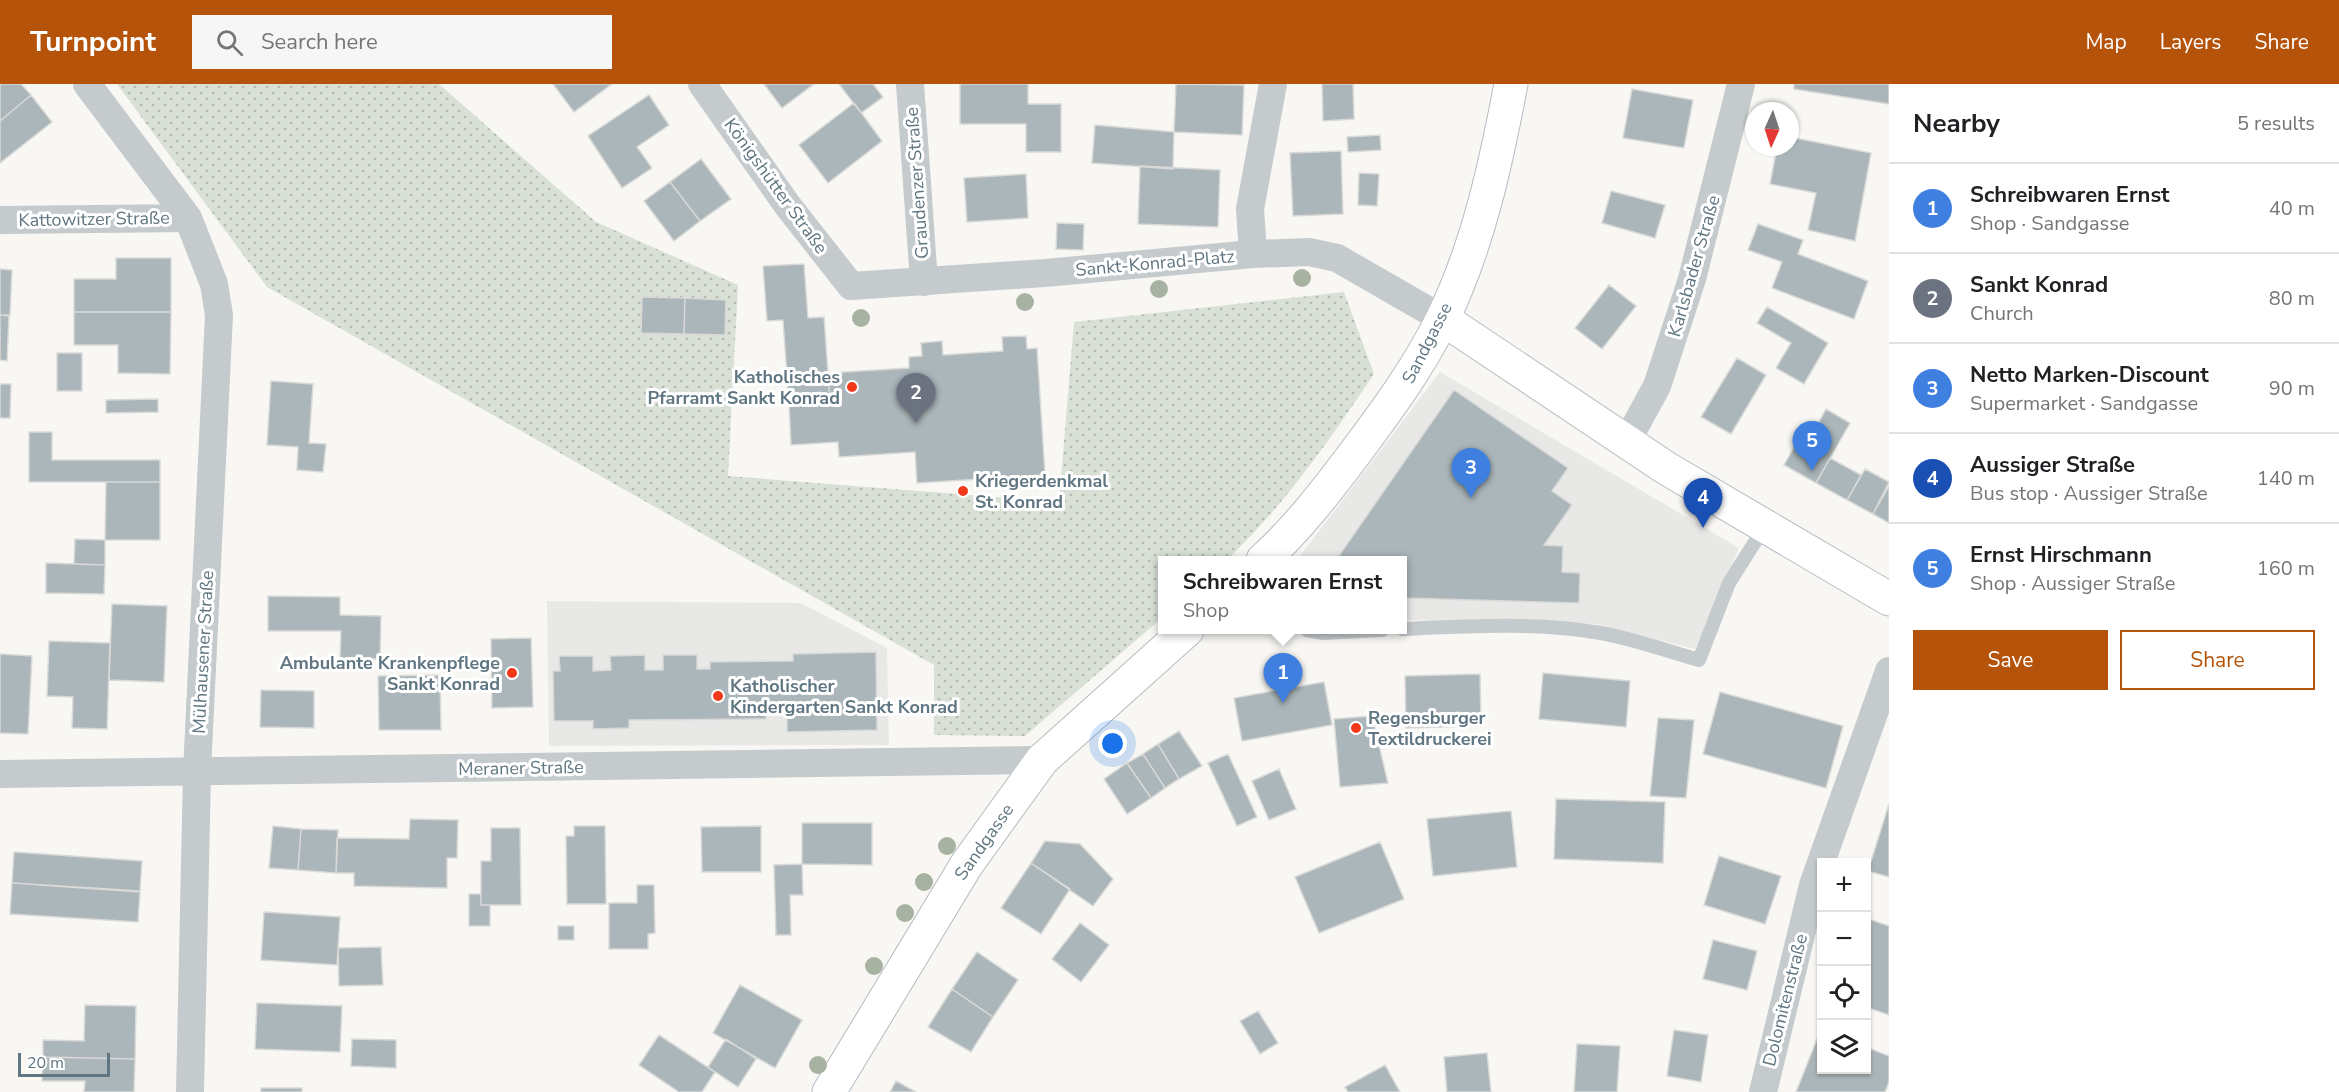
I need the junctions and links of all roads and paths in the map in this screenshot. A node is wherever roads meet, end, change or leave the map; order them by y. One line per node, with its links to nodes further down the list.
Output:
1 (87, 84): 7 (street, Mülhausener Straße)
2 (702, 84): 11 (street, Königshütter Straße)
3 (910, 84): 10 (street, Graudenzer Straße)
4 (1273, 84): 9 (street)
5 (1511, 84): 12 (street, Sandgasse)
6 (1741, 84): 13 (street, Karlsbader Straße)
7 (188, 218): 8 (street, Kattowitzer Straße); 21 (street, Mülhausener Straße)
8 (0, 220)
9 (1253, 254): 10 (street, Sankt-Konrad-Platz); 12 (street, Sankt-Konrad-Platz)
10 (924, 282): 11 (street, Sankt-Konrad-Platz)
11 (851, 286)
12 (1443, 319): 13 (street); 15 (street, Sandgasse)
13 (1627, 441): 14 (street)
14 (1765, 526): 16 (street); 17 (lane)
15 (1268, 556)
16 (1889, 598)
17 (1407, 629)
18 (1183, 634): 20 (street, Sandgasse)
19 (1889, 671): 25 (street, Dolomitenstraße)
20 (1042, 760): 21 (street, Meraner Straße); 24 (street, Sandgasse)
21 (197, 772): 22 (street, Meraner Straße); 23 (street, Mülhausener Straße)
22 (0, 774)
23 (190, 1092)
24 (829, 1092)
25 (1763, 1092)

